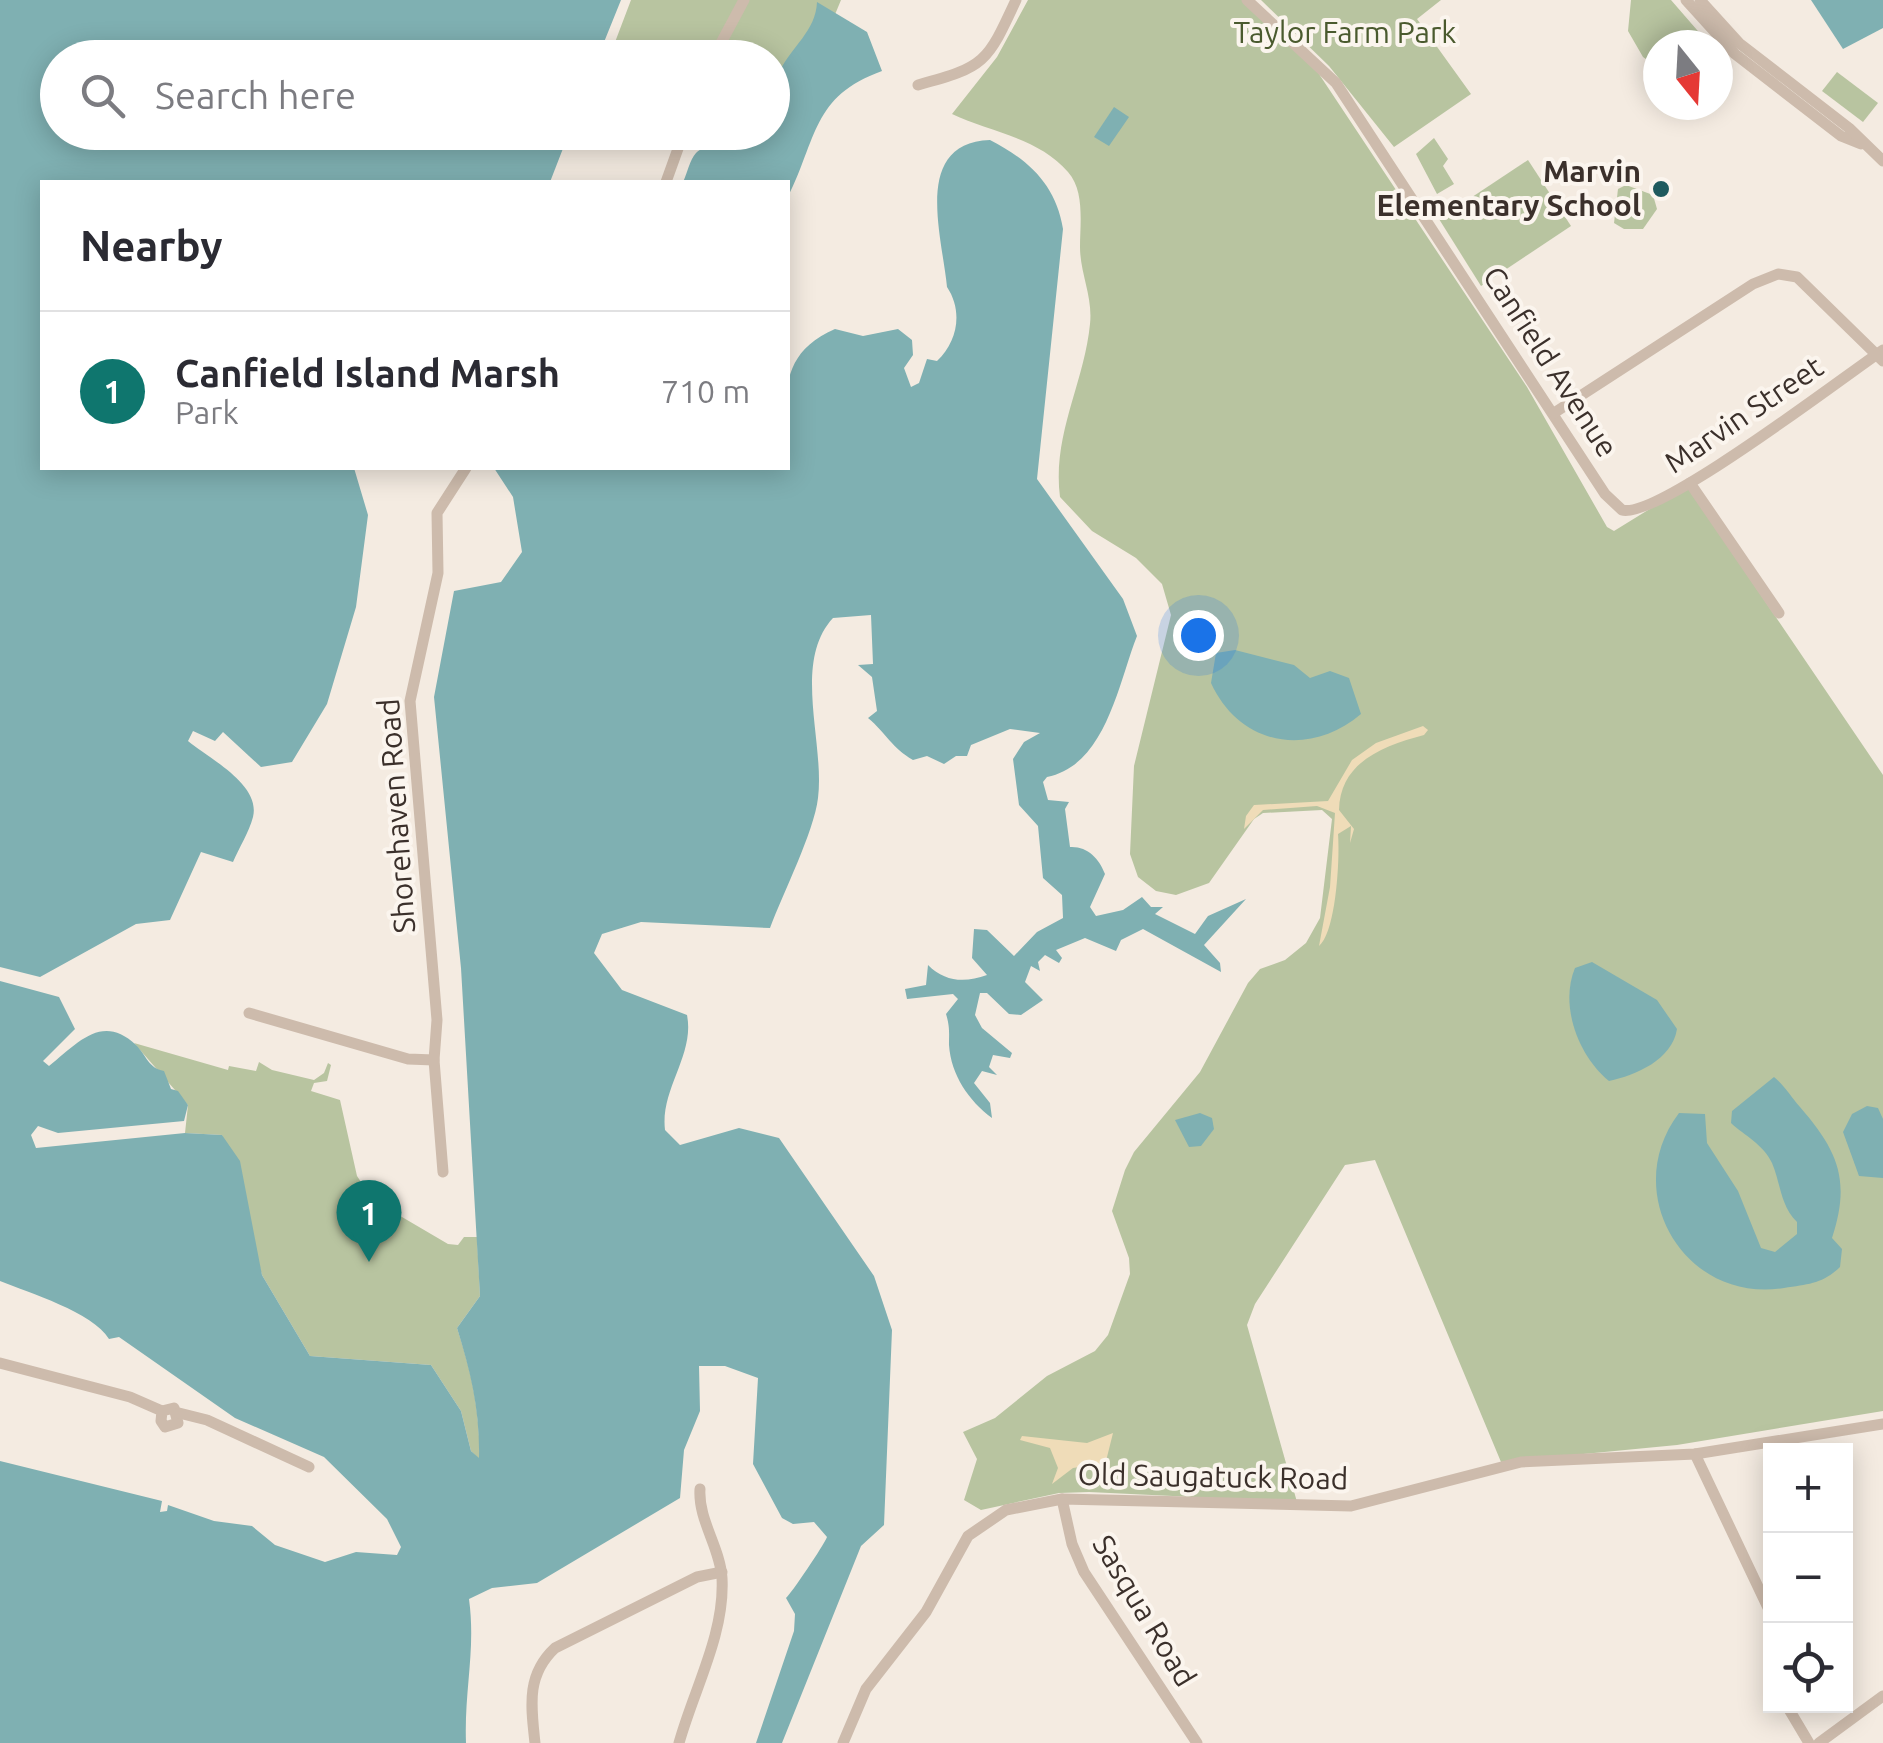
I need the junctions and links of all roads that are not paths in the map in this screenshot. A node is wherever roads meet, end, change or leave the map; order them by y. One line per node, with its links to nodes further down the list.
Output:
1 (744, 0): 6 (street)
2 (1016, 0): 8 (street)
3 (1247, 0): 13 (street, Canfield Avenue)
4 (1686, 0): 7 (street)
5 (1700, 0): 7 (street)
6 (723, 40)
7 (1738, 50): 10 (street)
8 (918, 85)
9 (678, 150): 11 (street)
10 (1883, 161)
11 (667, 180)
12 (1881, 355): 13 (street); 15 (street, Marvin Street)
13 (1554, 412): 16 (street, Canfield Avenue)
14 (465, 470): 19 (street, Shorehaven Road)
15 (1690, 483): 16 (street, Marvin Street); 17 (street)
16 (1630, 512)
17 (1778, 613)
18 (250, 1013): 19 (street)
19 (434, 1060): 20 (street, Shorehaven Road)
20 (443, 1172)
21 (0, 1363): 24 (street)
22 (1883, 1424): 23 (street, Old Saugatuck Road)
23 (1695, 1454): 26 (street, Old Saugatuck Road); 28 (street)
24 (309, 1467)
25 (700, 1489): 27 (street)
26 (1062, 1499): 33 (street, Old Saugatuck Road); 34 (street, Sasqua Road)
27 (722, 1572): 31 (street); 32 (street)
28 (1763, 1597)
29 (1883, 1696): 36 (street)
30 (1791, 1713): 35 (street)
31 (535, 1743)
32 (679, 1743)
33 (843, 1743)
34 (1196, 1743)
35 (1809, 1743)
36 (1819, 1743)

